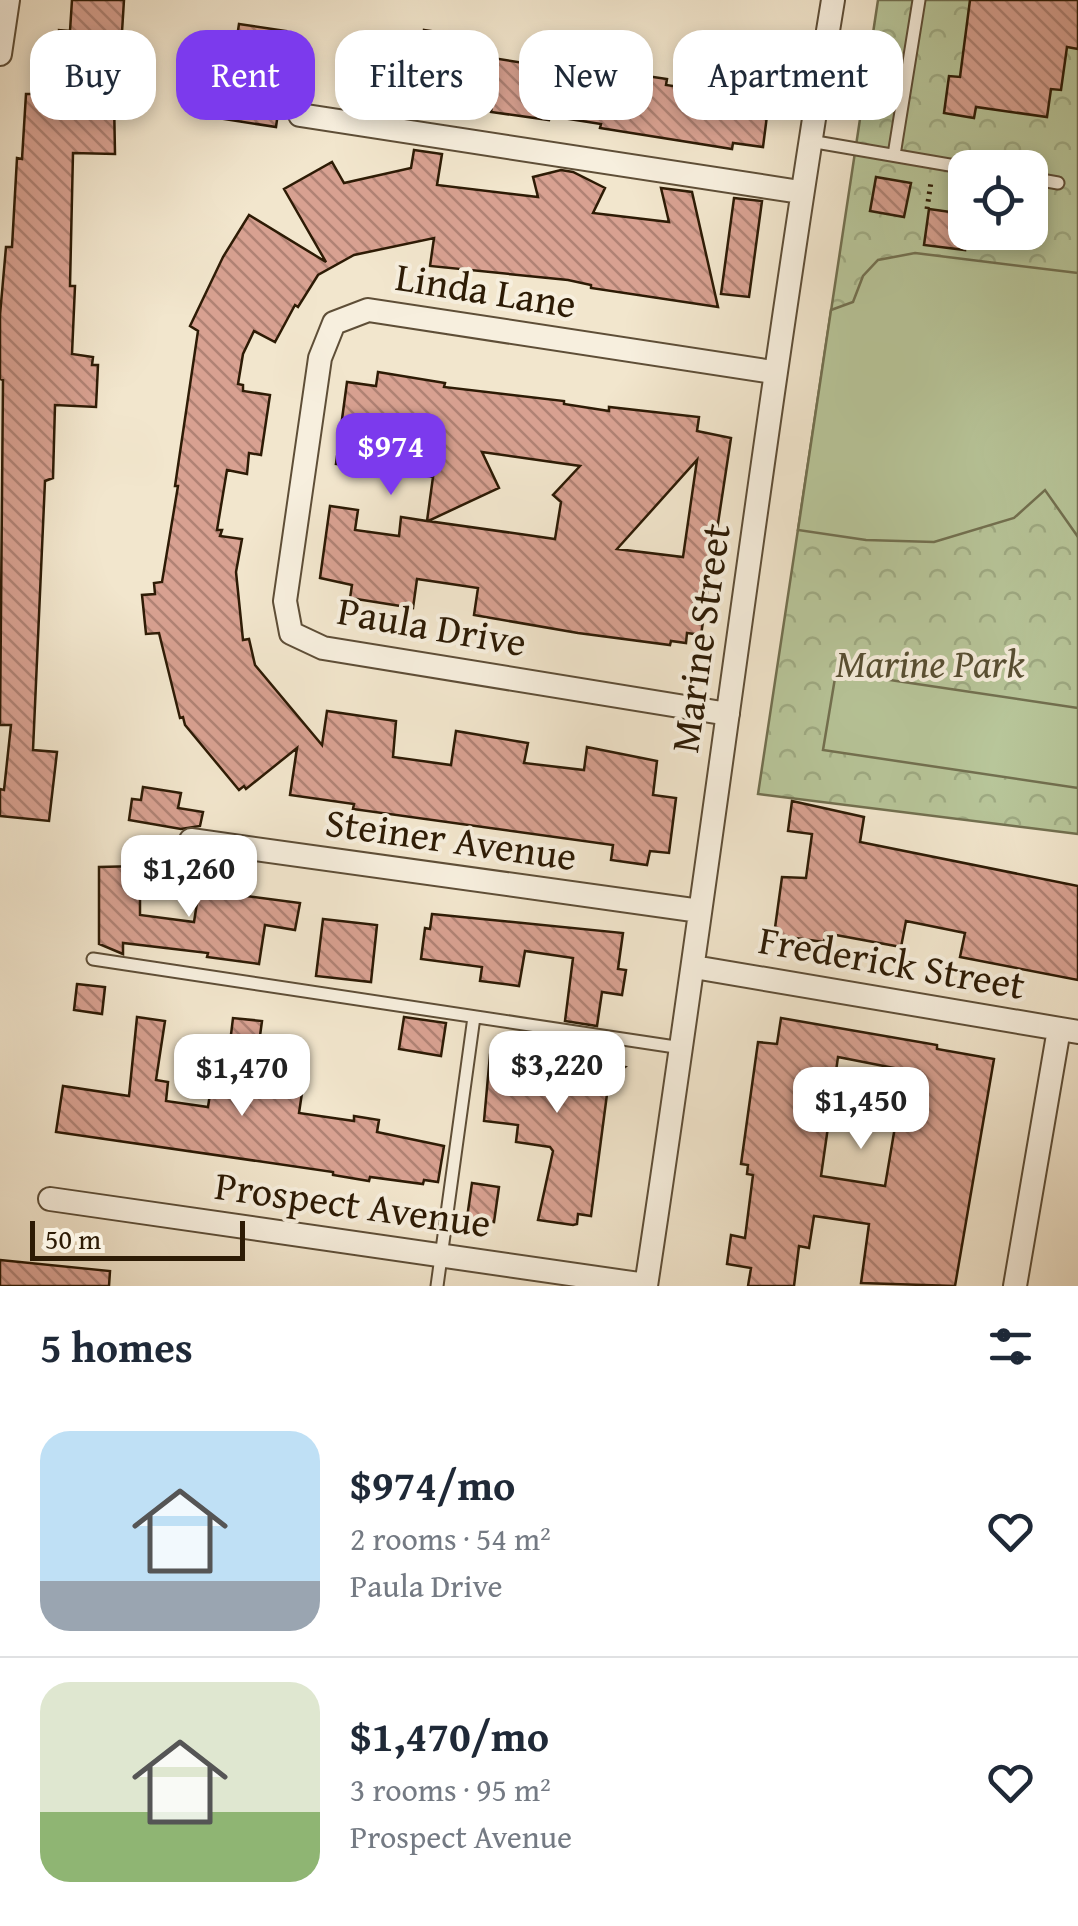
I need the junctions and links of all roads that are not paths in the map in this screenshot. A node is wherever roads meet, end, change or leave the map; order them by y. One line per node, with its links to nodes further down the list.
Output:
1 (8, 0): 4 (street)
2 (833, 0): 6 (street, Marine Street)
3 (919, 0): 7 (lane)
4 (0, 54)
5 (315, 117): 11 (street)
6 (810, 141): 7 (lane); 11 (street, Marine Street)
7 (894, 155): 8 (lane)
8 (948, 164)
9 (1048, 181): 10 (lane)
10 (1058, 183)
11 (800, 192): 12 (street, Marine Street)
12 (773, 372): 13 (street, Linda Lane); 14 (street, Marine Street)
13 (305, 465): 14 (street, Paula Drive)
14 (728, 714): 16 (street, Marine Street)
15 (191, 840): 16 (street, Steiner Avenue)
16 (700, 911): 18 (street, Marine Street)
17 (93, 959): 19 (lane)
18 (694, 967): 20 (street, Frederick Street); 21 (street, Marine Street)
19 (474, 1017): 21 (lane); 23 (lane)
20 (1068, 1031): 26 (street)
21 (682, 1048): 24 (street, Marine Street)
22 (50, 1199): 23 (street, Prospect Avenue)
23 (441, 1254): 24 (street, Prospect Avenue); 25 (lane)
24 (646, 1285)
25 (437, 1286)
26 (1015, 1286)

